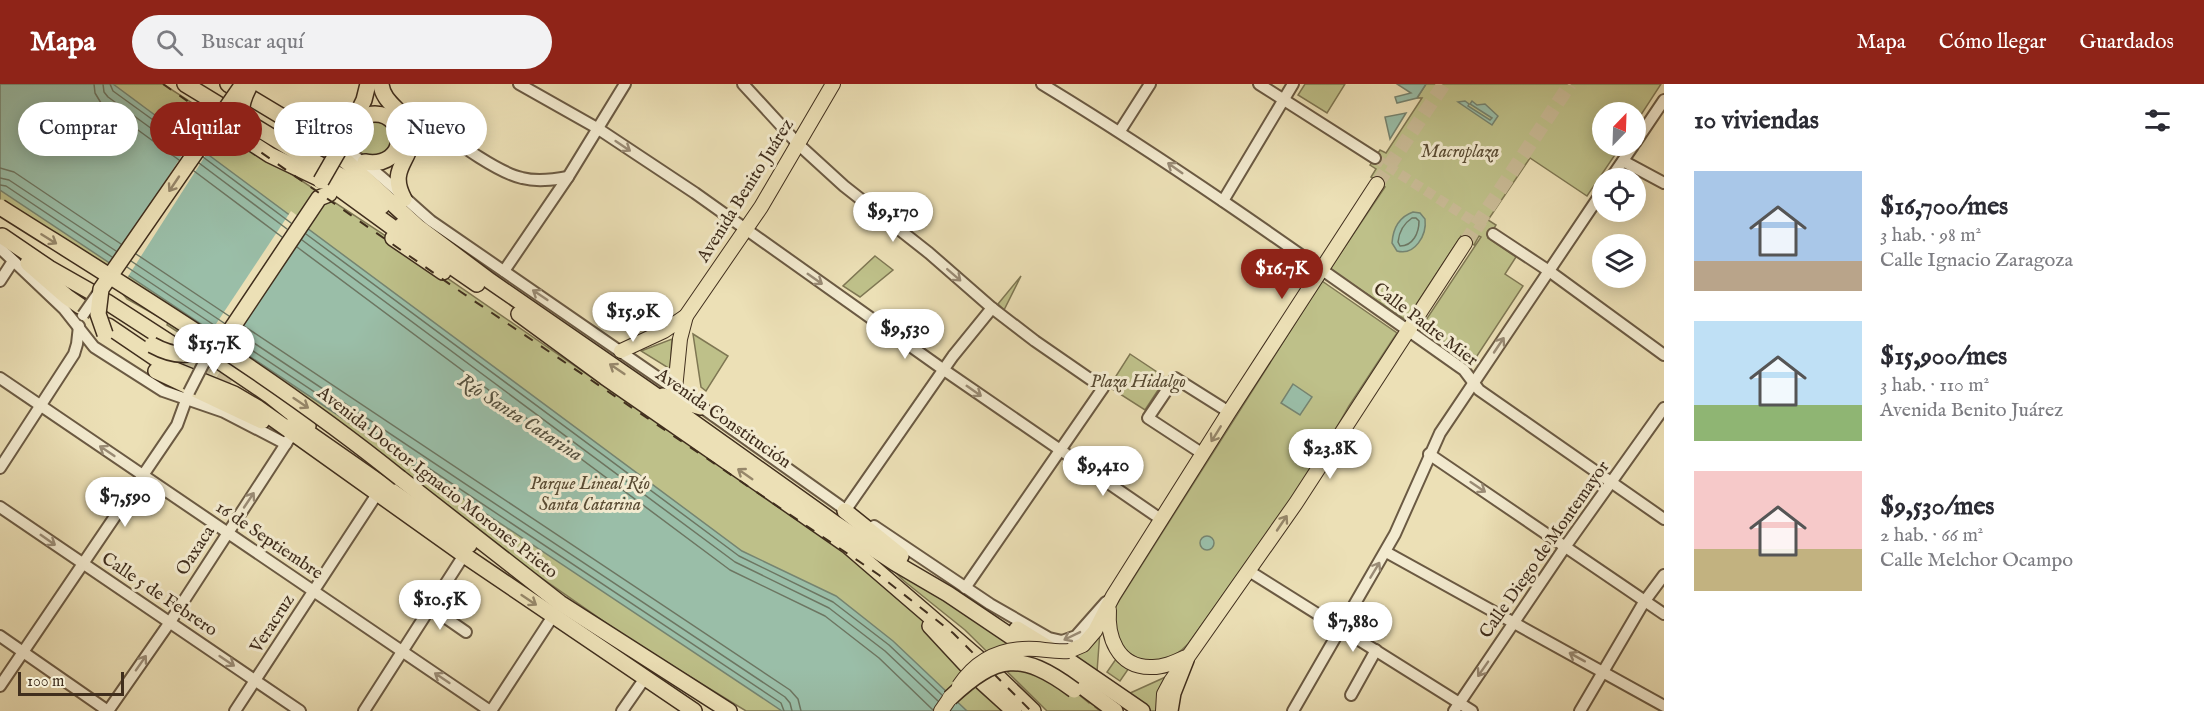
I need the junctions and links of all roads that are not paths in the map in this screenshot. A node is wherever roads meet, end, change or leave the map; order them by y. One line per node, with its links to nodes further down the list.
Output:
1 (185, 84): 46 (highway, Avenida Constitución)
2 (228, 84): 19 (highway, Avenida Constitución)
3 (360, 84): 17 (highway)
4 (369, 84): 18 (highway)
5 (381, 84): 38 (highway)
6 (519, 84): 22 (street)
7 (625, 84): 22 (street)
8 (743, 84): 24 (street)
9 (833, 84): 24 (main road, Avenida Benito Juárez)
10 (1042, 84): 23 (street, Calle Padre Mier)
11 (1150, 84): 23 (street)
12 (1259, 84): 15 (street)
13 (1293, 84): 15 (street)
14 (247, 85): 46 (highway, bridge); 54 (highway, one-way to 54, bridge)
15 (1284, 100): 30 (street); 39 (street)
16 (1664, 100): 21 (street)
17 (356, 102)
18 (363, 102)
19 (274, 112)
20 (374, 115): 32 (highway)
21 (1646, 126)
22 (597, 128): 34 (street); 42 (street, one-way to 42)
23 (1120, 131): 39 (street, Calle Padre Mier, one-way to 23)
24 (798, 144): 42 (main road, Avenida Benito Juárez); 53 (street, one-way to 53)
25 (337, 156): 37 (highway, bridge)
26 (339, 156): 55 (highway, Avenida Constitución)
27 (354, 156): 32 (street)
28 (480, 156): 34 (street)
29 (1626, 156): 31 (street)
30 (1375, 158)
31 (1623, 161): 33 (street); 35 (street)
32 (365, 162): 38 (street)
33 (1618, 168)
34 (568, 177): 49 (street)
35 (1664, 183)
36 (1377, 184): 48 (main road)
37 (320, 191): 52 (highway); 61 (highway)
38 (404, 199): 49 (street)
39 (1223, 201): 48 (street, Calle Padre Mier)
40 (0, 207): 90 (highway, Avenida Doctor Ignacio Morones Prieto, one-way to 90, bridge)
41 (1592, 207): 50 (street)
42 (745, 230): 56 (main road, Avenida Benito Juárez); 63 (street, one-way to 63)
43 (1493, 234): 50 (street)
44 (0, 236): 47 (street); 54 (highway); 54 (highway)
45 (1465, 243): 58 (main road)
46 (435, 255): 52 (highway, Avenida Constitución)
47 (13, 261): 51 (street); 57 (street)
48 (1321, 269): 58 (street, Calle Padre Mier); 74 (main road)
49 (504, 271): 60 (street, one-way to 49)
50 (1549, 271): 62 (street); 67 (street, one-way to 50)
51 (0, 281)
52 (494, 296): 64 (highway, Avenida Constitución)
53 (992, 308): 63 (street); 78 (street)
54 (97, 309): 57 (street); 59 (highway); 61 (highway, bridge); 75 (highway); 77 (highway, Avenida Doctor Ignacio Morones Prieto)
55 (539, 316): 64 (highway); 69 (highway, Avenida Constitución, one-way to 55)
56 (686, 316): 60 (main road, Avenida Benito Juárez); 68 (main road, Avenida Benito Juárez)
57 (78, 327): 70 (street); 71 (street)
58 (1407, 330): 67 (street, Calle Padre Mier); 95 (main road, one-way to 58)
59 (175, 346)
60 (621, 351): 68 (street)
61 (213, 355): 70 (street, bridge); 76 (highway)
62 (1664, 355)
63 (944, 370): 78 (street, one-way to 78); 86 (street)
64 (605, 377): 91 (highway, Avenida Constitución, one-way to 64)
65 (0, 378): 71 (street, 16 de Septiembre)
66 (231, 382): 76 (highway)
67 (1473, 382): 80 (street); 83 (street, Calle Padre Mier)
68 (675, 389): 72 (street)
69 (652, 393): 72 (highway); 99 (highway, Avenida Constitución)
70 (188, 395): 75 (street); 82 (street)
71 (40, 406): 81 (street); 82 (street, 16 de Septiembre, one-way to 71)
72 (701, 407): 86 (street)
73 (1664, 408): 83 (street, Calle Diego de Montemayor)
74 (1229, 412): 79 (main road, one-way to 79); 79 (street)
75 (288, 441): 77 (highway); 89 (street, Oaxaca, one-way to 75)
76 (325, 442): 90 (highway)
77 (305, 443): 84 (highway, Avenida Doctor Ignacio Morones Prieto)
78 (1060, 451): 88 (street); 97 (street)
79 (1203, 454): 88 (main road)
80 (1429, 454): 92 (street, one-way to 92); 93 (street)
81 (0, 468)
82 (144, 476): 89 (street, 16 de Septiembre); 94 (street)
83 (1611, 483): 87 (street, Calle Padre Mier); 92 (street, Calle Diego de Montemayor)
84 (377, 494): 90 (highway, Avenida Doctor Ignacio Morones Prieto); 98 (street, Veracruz)
85 (0, 507): 94 (street, Calle 5 de Febrero, one-way to 94)
86 (845, 511): 97 (street); 99 (highway)
87 (1664, 519)
88 (1162, 520): 100 (main road)
89 (227, 533): 98 (street, 16 de Septiembre); 105 (street, Oaxaca)
90 (468, 545): 102 (street); 104 (highway, Avenida Doctor Ignacio Morones Prieto, one-way to 104); 131 (highway, Avenida Doctor Ignacio Morones Prieto)
91 (847, 545): 132 (highway); 133 (highway, Avenida Constitución)
92 (1566, 547): 101 (street); 106 (street, Calle Diego de Montemayor)
93 (1386, 552): 106 (street); 107 (street, one-way to 93)
94 (83, 565): 105 (street, Calle 5 de Febrero); 112 (street)
95 (1249, 571): 107 (street); 113 (main road)
96 (1664, 575): 101 (street)
97 (965, 588): 100 (street, one-way to 97)
98 (315, 591): 111 (street, 16 de Septiembre); 116 (street, Veracruz)
99 (948, 594): 120 (highway)
100 (1111, 600): 113 (main road); 119 (main road, bridge)
101 (1644, 602): 103 (street); 114 (street)
102 (430, 607): 108 (street); 111 (street)
103 (1664, 614)
104 (553, 616): 115 (highway, Avenida Doctor Ignacio Morones Prieto); 127 (street)
105 (170, 622): 116 (street, Calle 5 de Febrero, one-way to 116); 123 (street, Oaxaca, one-way to 105)
106 (1515, 623): 114 (street, one-way to 106); 122 (street, Calle Diego de Montemayor, one-way to 122)
107 (1341, 628): 110 (street); 138 (street)
108 (466, 632)
109 (0, 636): 112 (street)
110 (1376, 650): 118 (street); 122 (street)
111 (401, 651): 126 (street); 127 (street, 16 de Septiembre, one-way to 111)
112 (23, 652): 117 (street); 123 (street)
113 (1187, 658): 136 (main road); 137 (highway)
114 (1604, 672): 121 (street); 140 (street)
115 (645, 678): 128 (street); 129 (highway, Avenida Doctor Ignacio Morones Prieto); 130 (highway)
116 (255, 680): 124 (street, Veracruz); 125 (street, Calle 5 de Febrero)
117 (0, 686)
118 (1351, 695)
119 (946, 705): 134 (highway, bridge)
120 (1121, 706): 135 (highway)
121 (1664, 706)
122 (1457, 707): 139 (street)
123 (108, 711)
124 (235, 711)
125 (300, 711)
126 (364, 711)
127 (491, 711)
128 (622, 711)
129 (694, 711)
130 (708, 711)
131 (729, 711)
132 (1014, 711)
133 (1033, 711)
134 (1102, 711)
135 (1142, 711)
136 (1163, 711)
137 (1170, 711)
138 (1293, 711)
139 (1472, 711)
140 (1580, 711)

